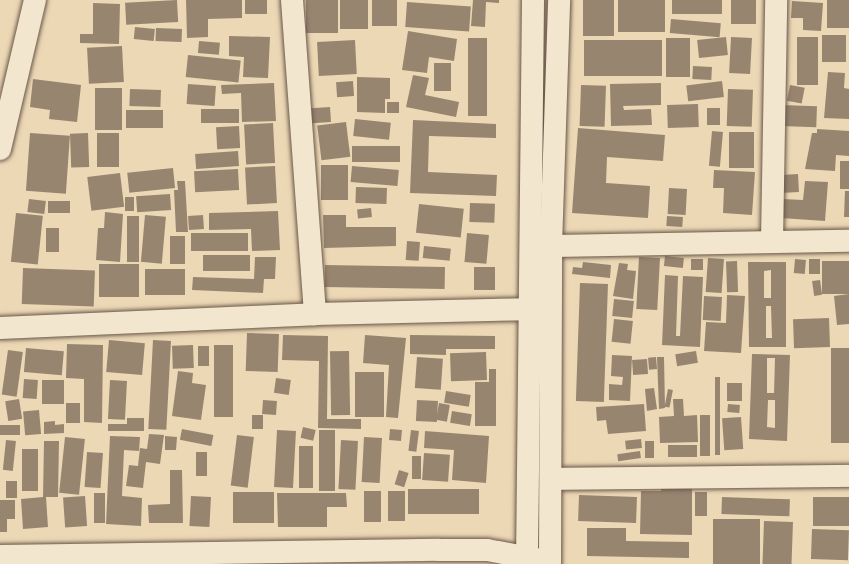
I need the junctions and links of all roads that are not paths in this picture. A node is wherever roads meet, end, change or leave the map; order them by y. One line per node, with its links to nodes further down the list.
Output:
1 (34, 0): 6 (street)
2 (292, 0): 11 (street)
3 (533, 0): 10 (street)
4 (559, 0): 9 (street)
5 (776, 0): 7 (street)
6 (0, 149)
7 (772, 241): 8 (street); 9 (street)
8 (849, 241)
9 (551, 246): 14 (street)
10 (529, 309): 11 (street); 17 (street)
11 (315, 314): 12 (street)
12 (0, 328)
13 (849, 476): 14 (street)
14 (551, 479): 18 (street)
15 (0, 556): 16 (street)
16 (256, 558): 17 (street)
17 (527, 561): 18 (street)
18 (550, 563)

